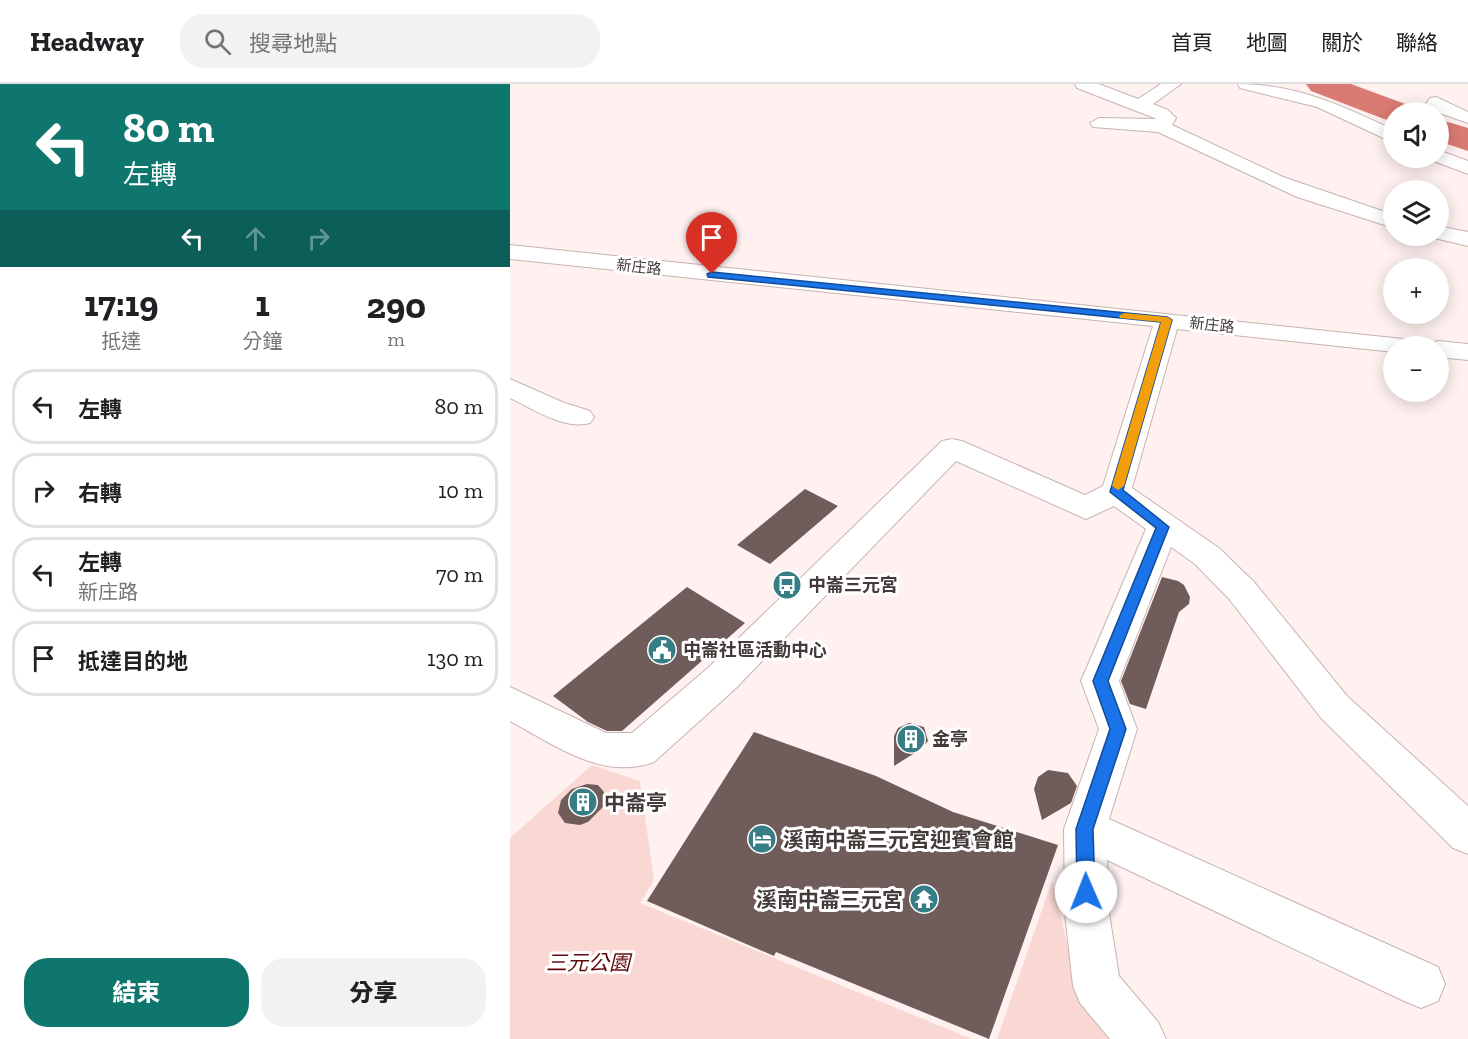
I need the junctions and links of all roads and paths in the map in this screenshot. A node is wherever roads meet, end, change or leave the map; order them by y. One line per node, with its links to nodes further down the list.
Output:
1 (1083, 84): 4 (street)
2 (1173, 84): 4 (street)
3 (1246, 84): 9 (street)
4 (1140, 105): 8 (street)
5 (1449, 111): 6 (street)
6 (1468, 118)
7 (1099, 123): 8 (street)
8 (1162, 127): 12 (street)
9 (1383, 132)
10 (1449, 160): 11 (street)
11 (1468, 168)
12 (1383, 219)
13 (1449, 235): 14 (street)
14 (1468, 239)
15 (510, 252): 16 (street, 新庄路)
16 (1167, 320): 17 (street, 新庄路); 22 (street)
17 (1383, 343)
18 (1449, 350): 19 (street)
19 (1468, 352)
20 (510, 387): 21 (street)
21 (580, 417)
22 (1116, 492): 23 (street); 24 (street)
23 (1163, 527): 25 (street); 26 (street)
24 (510, 703)
25 (1085, 829): 27 (street); 28 (street)
26 (1468, 834)
27 (1421, 984)
28 (1141, 1039)

